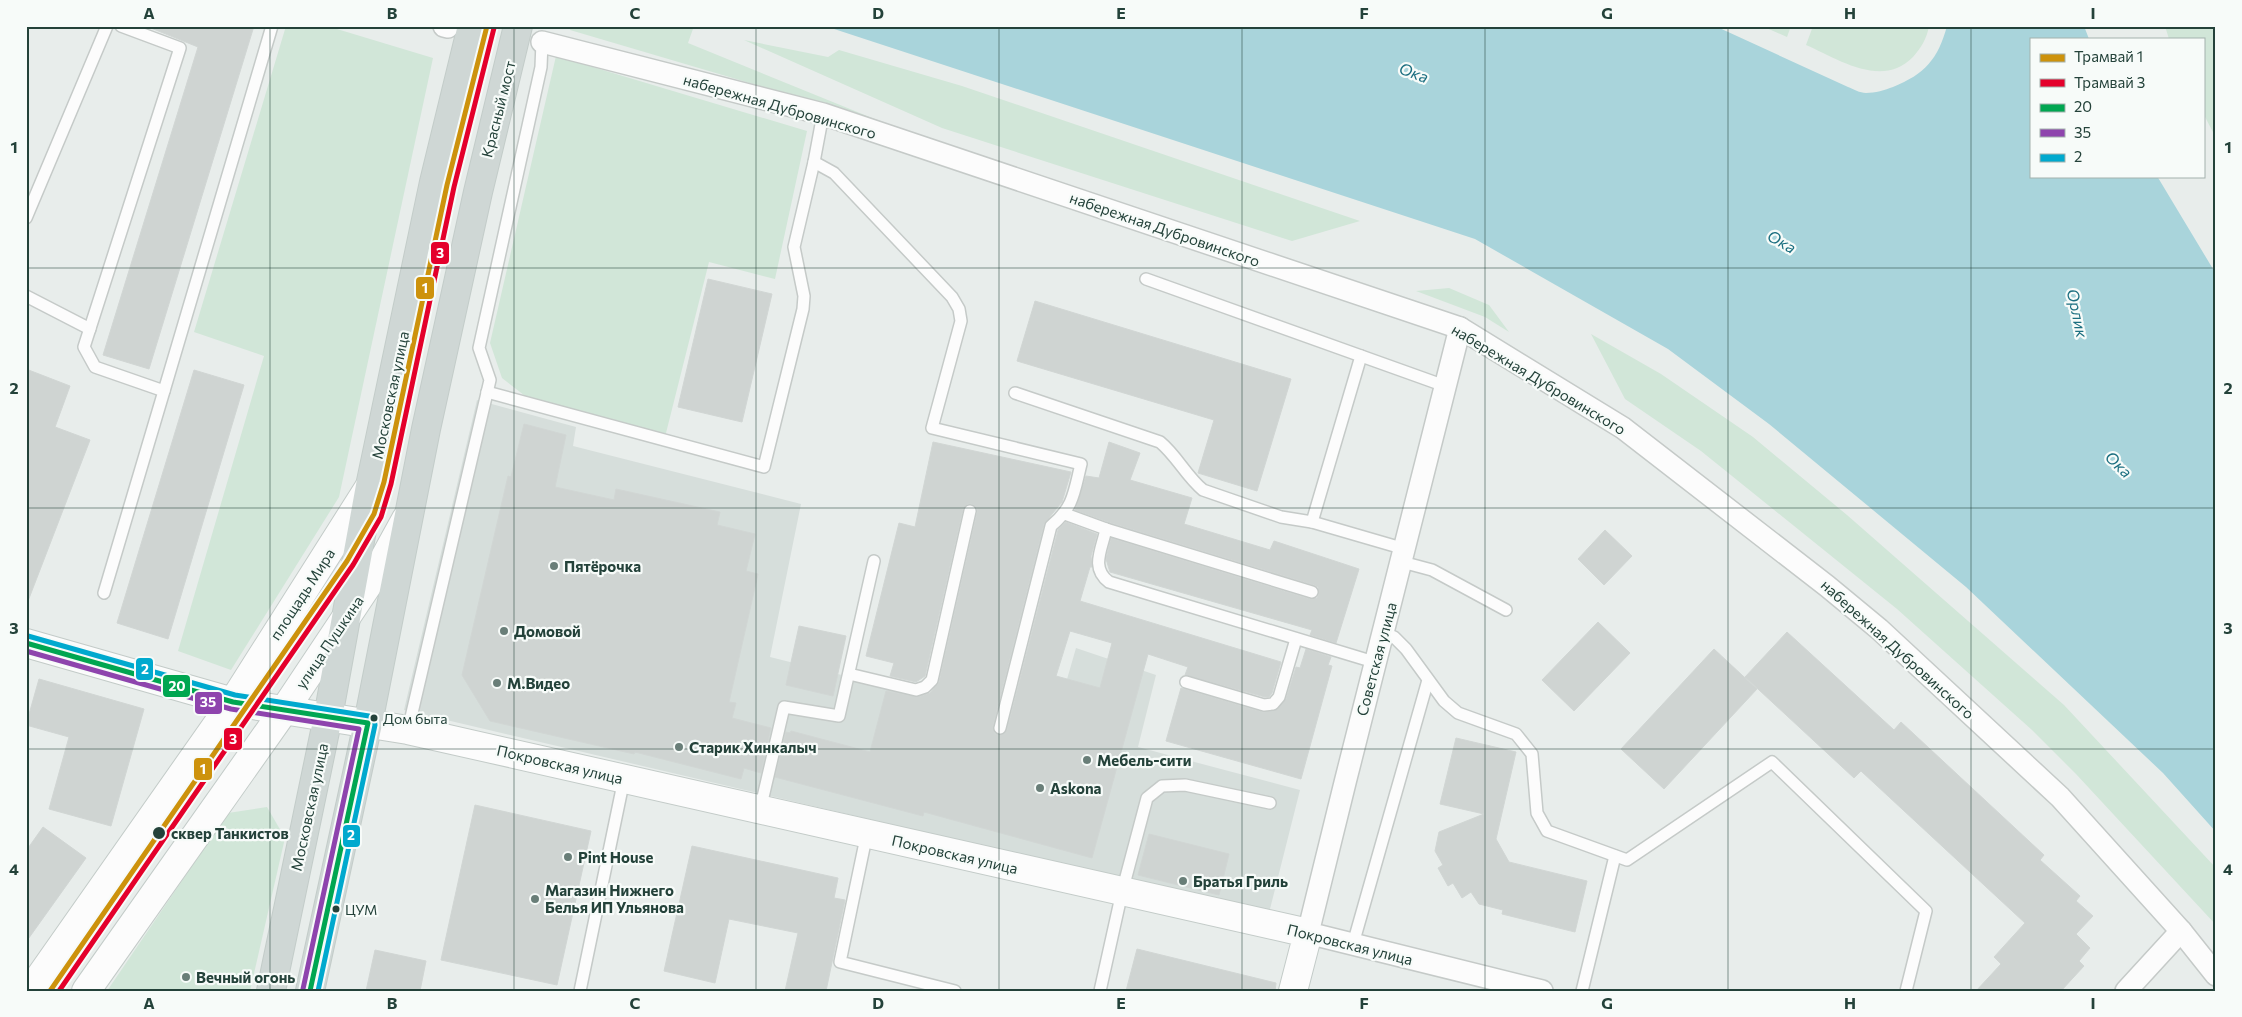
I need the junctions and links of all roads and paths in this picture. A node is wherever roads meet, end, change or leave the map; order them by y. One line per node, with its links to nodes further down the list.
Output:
1 (107, 26): 9 (lane)
2 (122, 26): 13 (lane)
3 (272, 26): 16 (lane)
4 (455, 26): 19 (main road, Московская улица)
5 (518, 26): 20 (main road, Красный мост)
6 (542, 42): 7 (street, набережная Дубровинского); 17 (lane)
7 (823, 114): 8 (lane); 12 (street, набережная Дубровинского)
8 (814, 162): 17 (lane); 22 (lane)
9 (26, 218)
10 (1146, 279): 14 (lane)
11 (26, 296): 13 (lane)
12 (1460, 328): 15 (street, Советская улица); 50 (street, набережная Дубровинского)
13 (90, 329): 16 (lane)
14 (1361, 356): 15 (lane); 23 (lane)
15 (1445, 386): 25 (street, Советская улица)
16 (164, 391): 28 (lane)
17 (487, 392): 43 (lane)
18 (1015, 393): 23 (lane)
19 (370, 486): 30 (main road, Московская улица); 38 (street, площадь Мира)
20 (411, 511): 30 (street, улица Пушкина); 41 (main road)
21 (970, 511): 35 (lane)
22 (1065, 514): 24 (lane); 42 (lane)
23 (1312, 522): 25 (lane)
24 (1106, 529): 27 (lane); 32 (lane)
25 (1403, 556): 29 (lane); 31 (street, Советская улица)
26 (874, 561): 35 (lane)
27 (1312, 592)
28 (104, 593)
29 (1506, 610)
30 (347, 616): 39 (street, улица Пушкина); 40 (main road, Московская улица)
31 (1383, 632): 34 (street, Советская улица); 36 (lane)
32 (1296, 639): 34 (lane); 37 (lane)
33 (26, 643): 38 (street, Покровская улица)
34 (1374, 662): 51 (street, Советская улица)
35 (848, 674): 46 (lane)
36 (1428, 680): 48 (lane); 52 (lane)
37 (1186, 682)
38 (233, 702): 39 (street, Покровская улица); 54 (street)
39 (284, 709): 40 (street, Покровская улица); 55 (street, улица Пушкина)
40 (328, 717): 41 (street, Покровская улица); 56 (main road, Московская улица)
41 (368, 723): 43 (street, Покровская улица); 57 (main road)
42 (1000, 728)
43 (408, 730): 44 (street, Покровская улица)
44 (624, 779): 46 (street, Покровская улица); 58 (lane)
45 (1270, 803): 49 (lane)
46 (760, 810): 47 (street, Покровская улица)
47 (867, 833): 49 (street, Покровская улица); 59 (lane)
48 (1615, 856): 63 (lane); 64 (lane)
49 (1122, 892): 51 (street, Покровская улица); 60 (lane)
50 (2181, 931): 53 (street, набережная Дубровинского); 65 (street)
51 (1308, 933): 52 (street, Покровская улица); 61 (street, Советская улица)
52 (1353, 944): 62 (street, Покровская улица)
53 (2216, 975)
54 (30, 991)
55 (86, 991)
56 (271, 991)
57 (310, 991)
58 (580, 991)
59 (955, 991)
60 (1100, 991)
61 (1293, 991)
62 (1542, 991)
63 (1582, 991)
64 (1906, 991)
65 (2126, 991)

